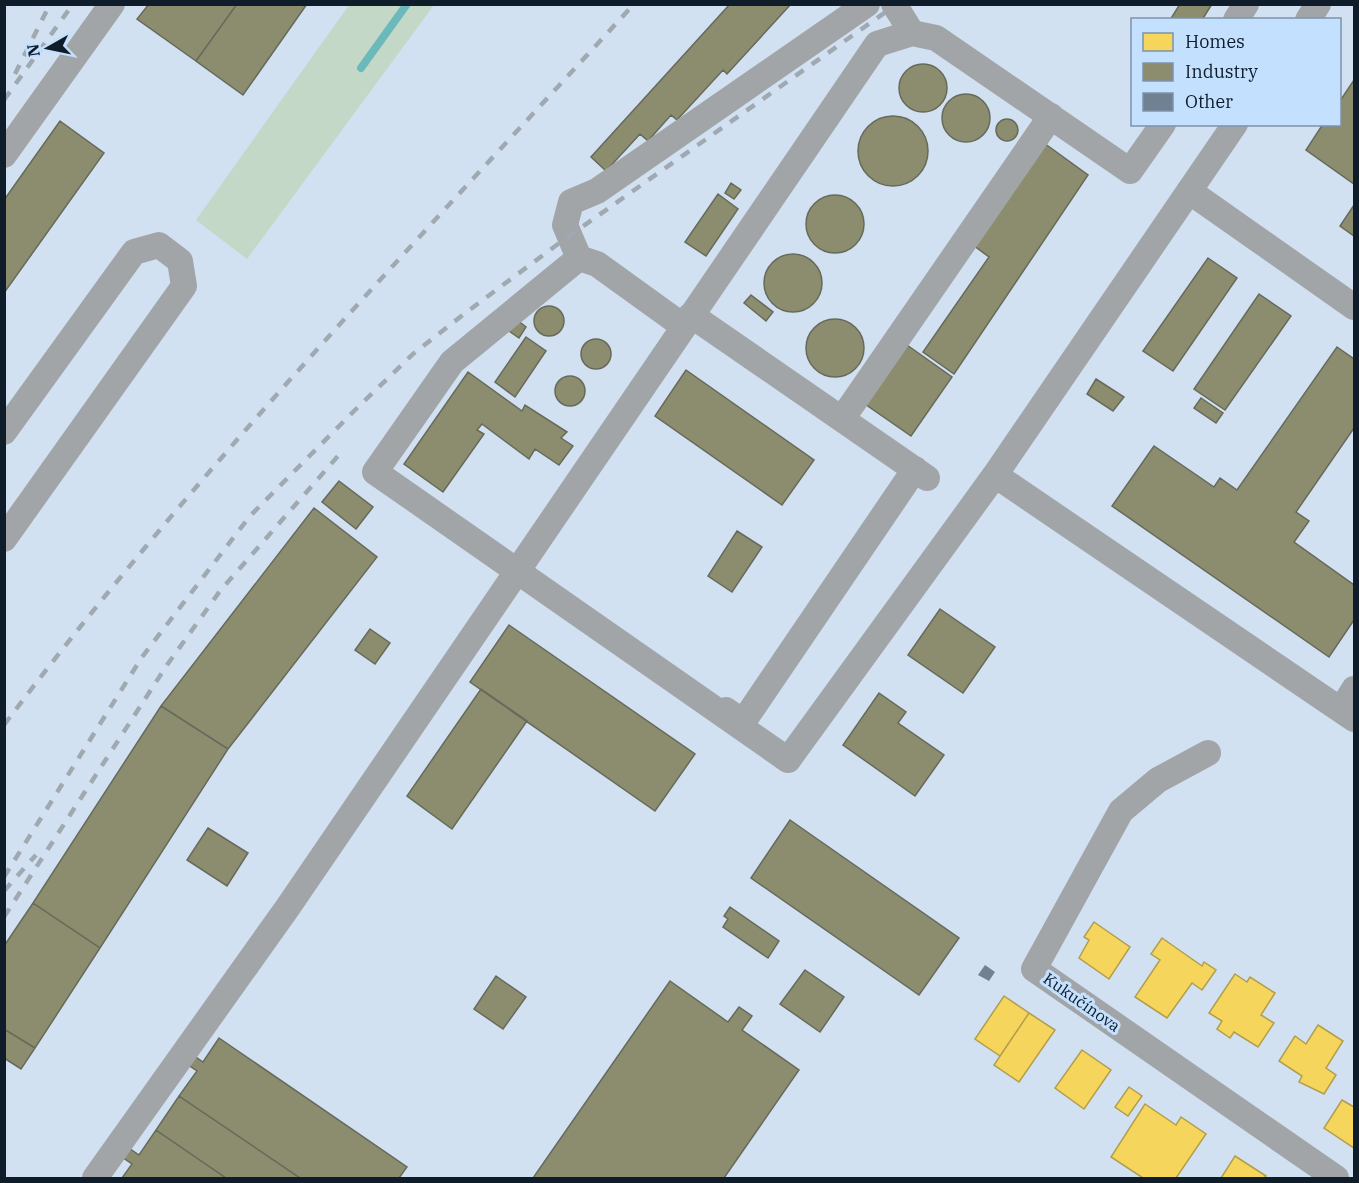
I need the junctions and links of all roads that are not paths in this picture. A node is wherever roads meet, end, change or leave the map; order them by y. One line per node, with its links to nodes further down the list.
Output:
1 (112, 4): 12 (street)
2 (867, 4): 14 (street)
3 (894, 4): 8 (street)
4 (1246, 4): 6 (street)
5 (1318, 4): 7 (street)
6 (1237, 18)
7 (1309, 18)
8 (912, 33): 9 (street); 16 (street)
9 (1051, 116): 10 (street); 17 (street)
10 (1162, 126)
11 (1234, 126): 13 (street)
12 (4, 155)
13 (1189, 191): 15 (street); 19 (street)
14 (579, 258): 16 (street); 21 (street)
15 (1354, 307)
16 (687, 321): 17 (street); 21 (street)
17 (842, 419): 21 (street)
18 (4, 432): 20 (street)
19 (995, 475): 21 (street); 22 (street)
20 (4, 539)
21 (516, 570): 24 (street)
22 (1350, 706)
23 (1208, 753): 25 (street, Kukučínova)
24 (95, 1179)
25 (1336, 1179)

